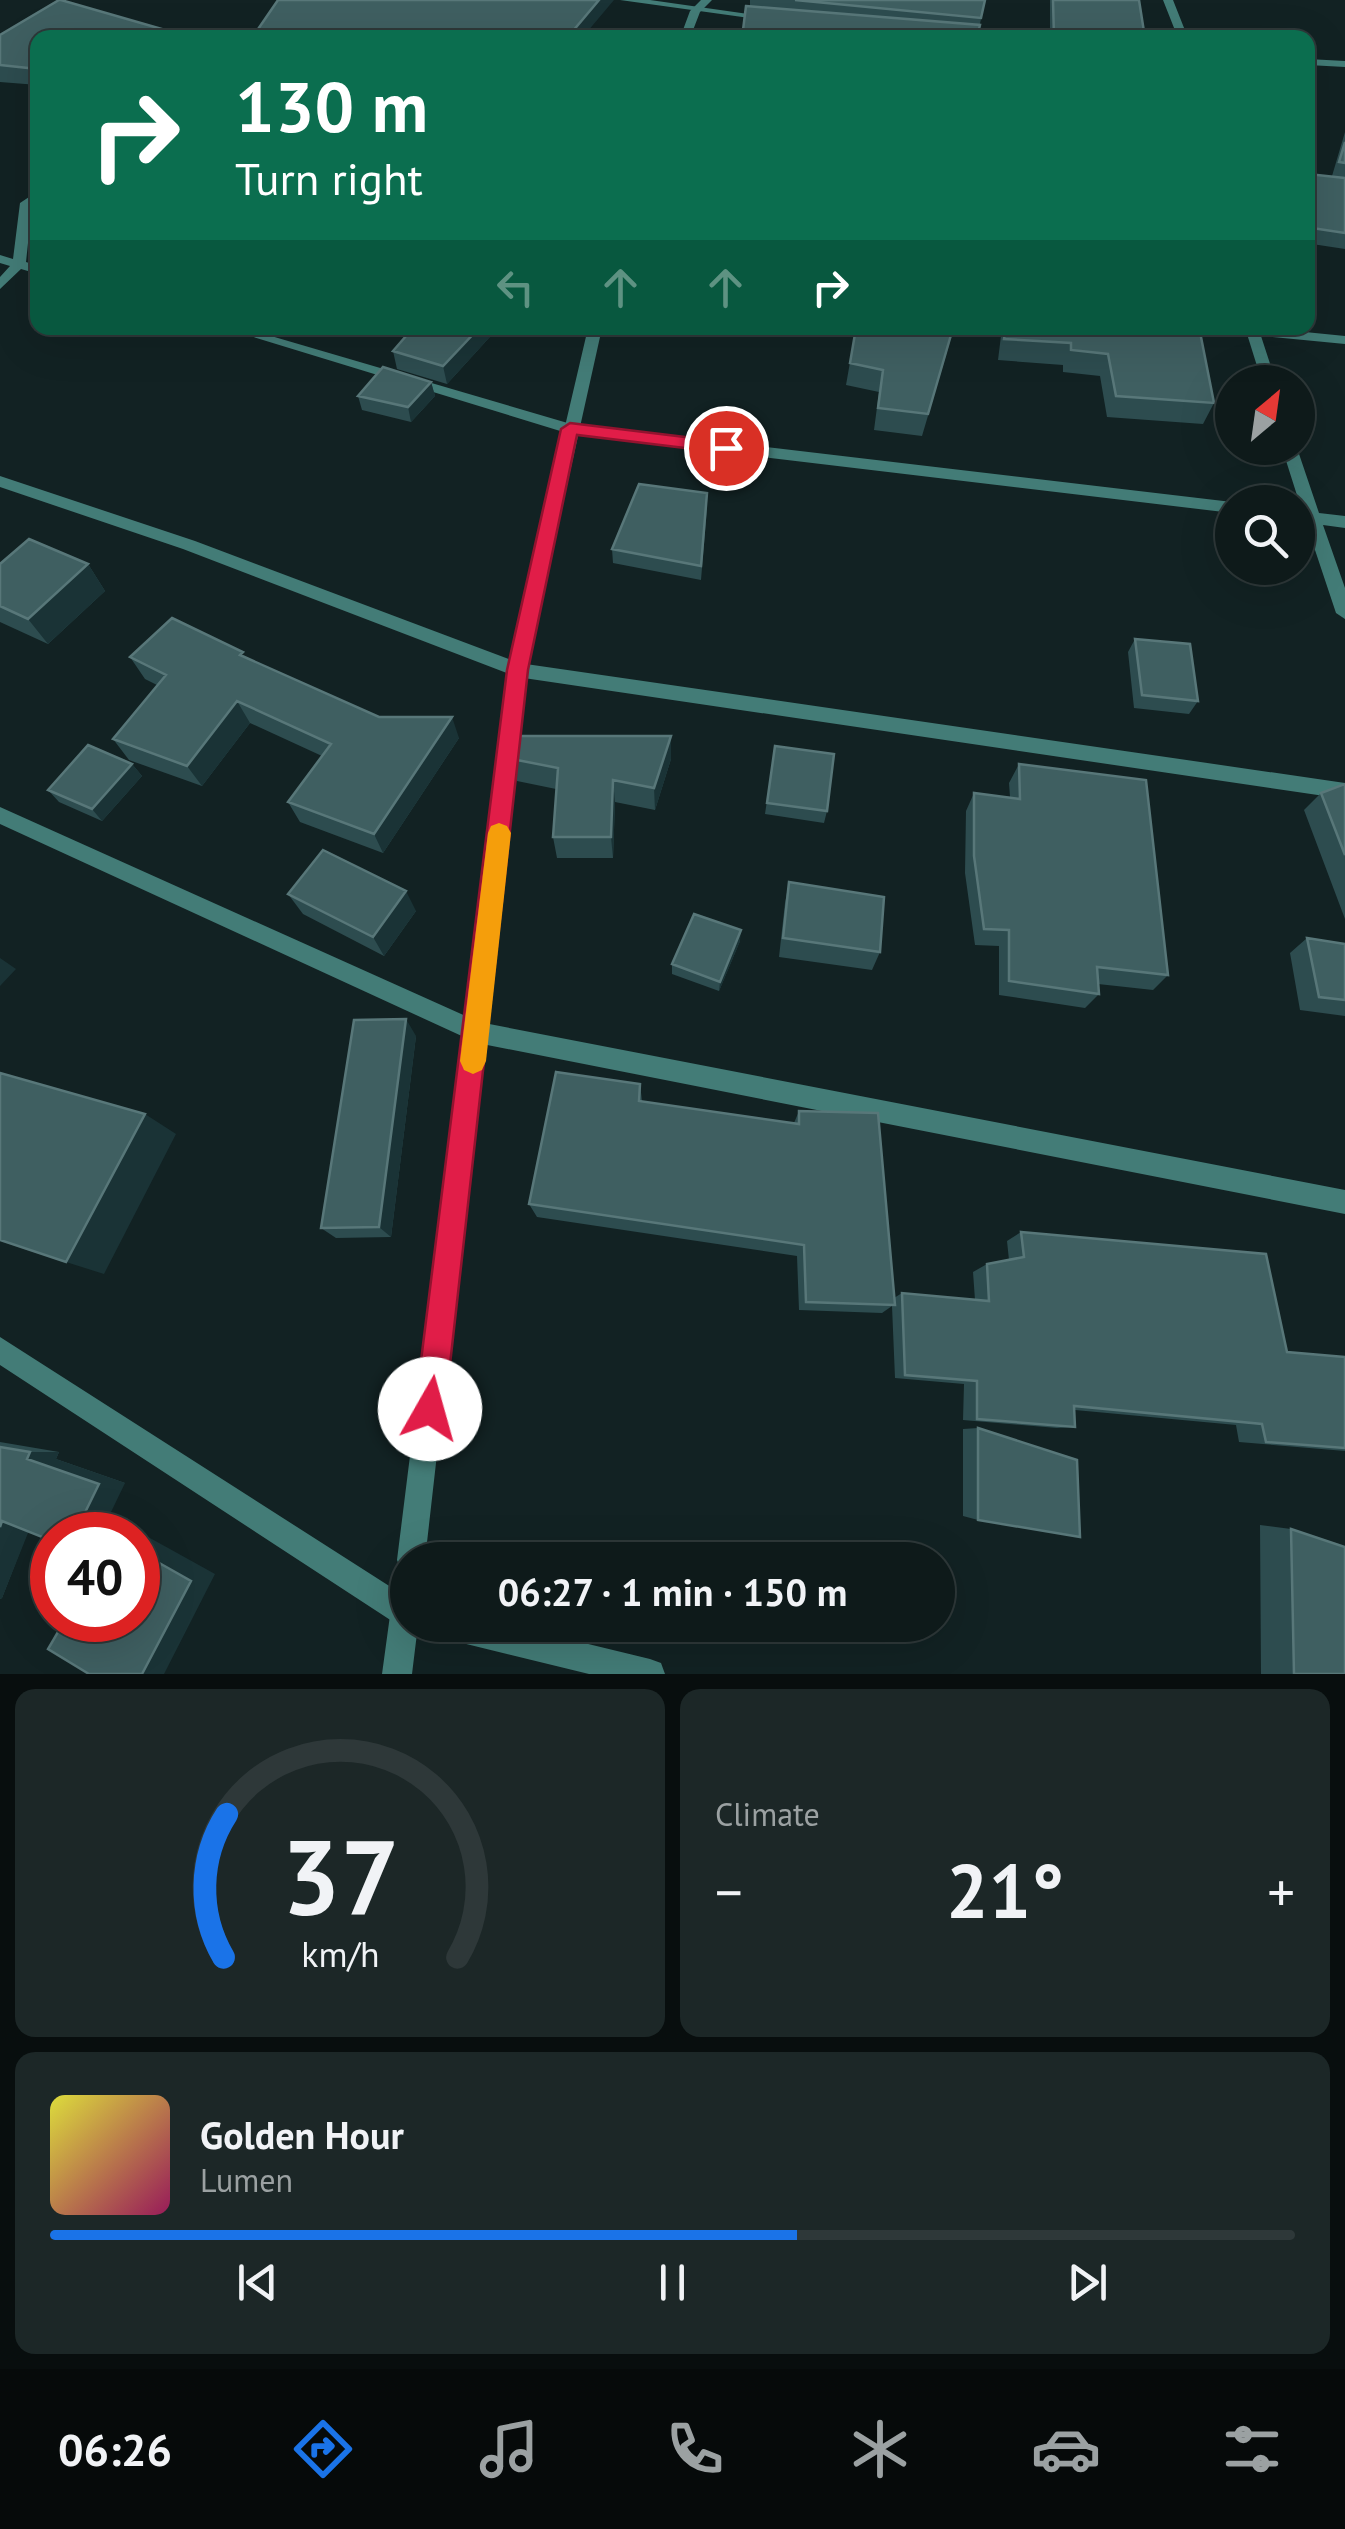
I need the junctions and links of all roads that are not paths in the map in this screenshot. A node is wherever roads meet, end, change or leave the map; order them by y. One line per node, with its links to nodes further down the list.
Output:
1 (625, 0): 4 (street)
2 (708, 0): 4 (street)
3 (1168, 0): 7 (street)
4 (695, 11): 5 (street); 6 (street)
5 (788, 20)
6 (688, 30)
7 (1180, 30)
8 (1315, 62): 9 (street)
9 (1345, 64)
10 (30, 200): 12 (street)
11 (0, 259): 12 (street)
12 (19, 264): 13 (street); 14 (street)
13 (30, 267)
14 (0, 285)
15 (254, 335): 21 (street)
16 (594, 335): 21 (street)
17 (1255, 335): 20 (street)
18 (1303, 335): 19 (street)
19 (1345, 340)
20 (1264, 365)
21 (570, 429): 23 (street); 28 (street)
22 (0, 480): 28 (street)
23 (1215, 506)
24 (1315, 518): 25 (street)
25 (1345, 522)
26 (1315, 542): 27 (street)
27 (1345, 613)
28 (518, 670): 29 (street); 31 (street)
29 (1345, 791)
30 (0, 815): 31 (street)
31 (477, 1032): 32 (street); 34 (street)
32 (1345, 1202)
33 (0, 1350): 35 (street)
34 (413, 1542)
35 (390, 1595)
36 (401, 1642): 38 (street)
37 (519, 1642): 39 (street)
38 (397, 1674)
39 (650, 1674)

